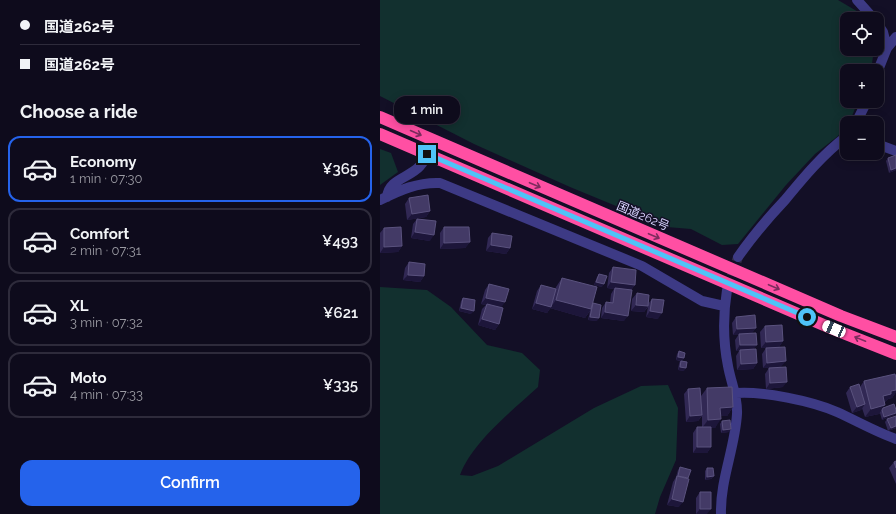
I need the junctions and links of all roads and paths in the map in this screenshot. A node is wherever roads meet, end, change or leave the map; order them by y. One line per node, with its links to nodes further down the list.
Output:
1 (857, 0): 2 (street)
2 (868, 12)
3 (884, 36): 5 (street)
4 (896, 37): 5 (street)
5 (887, 48): 6 (street)
6 (881, 64)
7 (380, 117): 9 (highway, 国道262号, one-way to 9)
8 (380, 134): 13 (highway)
9 (434, 141): 13 (street); 18 (highway, 国道262号, one-way to 18)
10 (840, 141): 15 (street)
11 (884, 147): 12 (street)
12 (896, 151)
13 (427, 154): 14 (street); 19 (highway, one-way to 13)
14 (384, 198): 17 (street)
15 (738, 257)
16 (727, 290): 17 (street)
17 (724, 306): 20 (street)
18 (896, 337)
19 (896, 354)
20 (736, 393): 21 (street); 22 (street)
21 (896, 439)
22 (721, 514)

